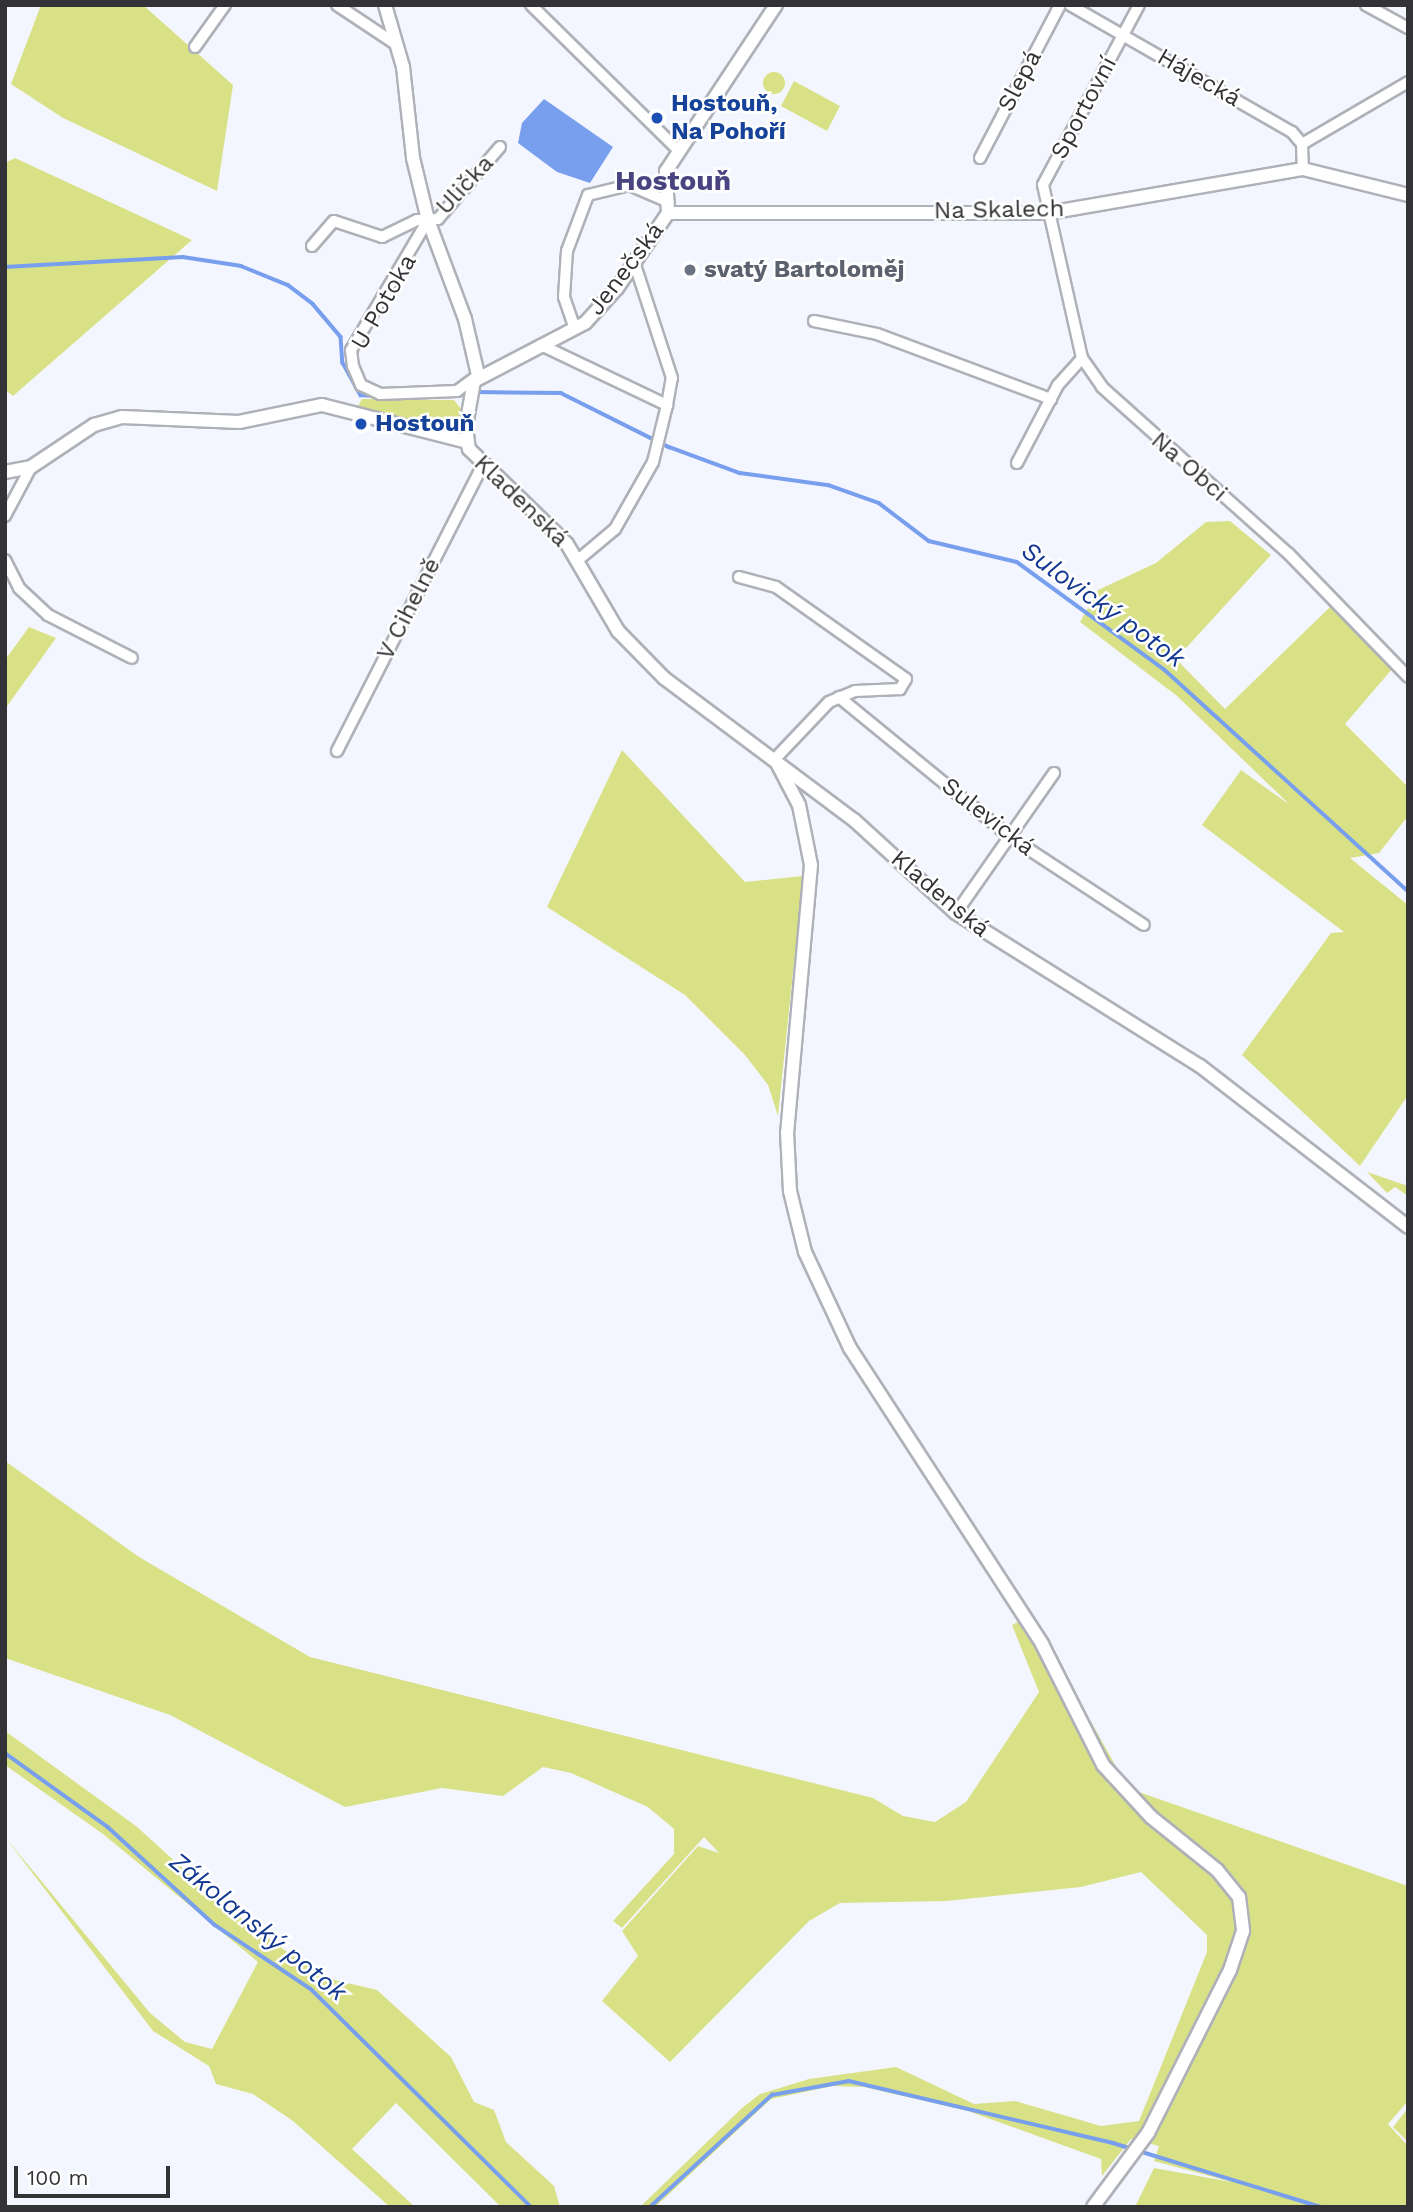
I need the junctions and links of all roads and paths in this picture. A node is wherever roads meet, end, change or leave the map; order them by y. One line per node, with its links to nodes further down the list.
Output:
1 (225, 5): 13 (street)
2 (337, 5): 12 (street)
3 (385, 5): 12 (street, Kladenská)
4 (531, 5): 17 (street)
5 (776, 5): 17 (street, Jenečská)
6 (1060, 5): 18 (street, Slepá)
7 (1070, 5): 11 (street, Hájecká)
8 (1139, 5): 11 (street, Sportovní)
9 (1366, 5): 10 (street)
10 (1408, 28)
11 (1123, 35): 15 (street, Hájecká); 22 (street, Sportovní)
12 (397, 45): 23 (street, Kladenská)
13 (195, 47)
14 (1408, 82): 15 (street)
15 (1302, 144): 19 (street)
16 (500, 147): 23 (street, Ulička)
17 (679, 151): 21 (street, Jenečská)
18 (979, 158)
19 (1303, 169): 20 (street, Na Skalech); 22 (street, Na Skalech)
20 (1408, 195)
21 (668, 207): 22 (street, Na Skalech); 25 (street, Jenečská); 27 (street)
22 (1048, 213): 29 (street, Na Obci)
23 (428, 220): 24 (street); 30 (street, Kladenská); 30 (street, U Potoka)
24 (312, 246)
25 (634, 262): 27 (street, Jenečská); 32 (street)
26 (814, 321): 31 (street)
27 (575, 329): 28 (street, Jenečská)
28 (541, 345): 30 (street, Jenečská); 32 (street)
29 (1082, 358): 31 (street); 43 (street, Na Obci)
30 (478, 375): 33 (street, Kladenská)
31 (1051, 399): 34 (street)
32 (667, 405): 40 (street)
33 (467, 442): 35 (street, Kladenská); 36 (street)
34 (1017, 463)
35 (482, 466): 40 (street, Kladenská); 45 (street, V Cihelně)
36 (31, 467): 37 (street); 38 (street)
37 (5, 472)
38 (5, 516)
39 (5, 560): 42 (street)
40 (578, 560): 46 (street, Kladenská)
41 (739, 577): 44 (street)
42 (132, 658)
43 (1408, 677)
44 (839, 697): 46 (street); 48 (street, Sulevická)
45 (337, 751)
46 (775, 759): 49 (street, Kladenská); 52 (street, Kladenská)
47 (1054, 773): 48 (street)
48 (1010, 837): 49 (street); 50 (street, Sulevická)
49 (956, 913): 51 (street, Kladenská)
50 (1144, 925)
51 (1408, 1227)
52 (1093, 2207)

